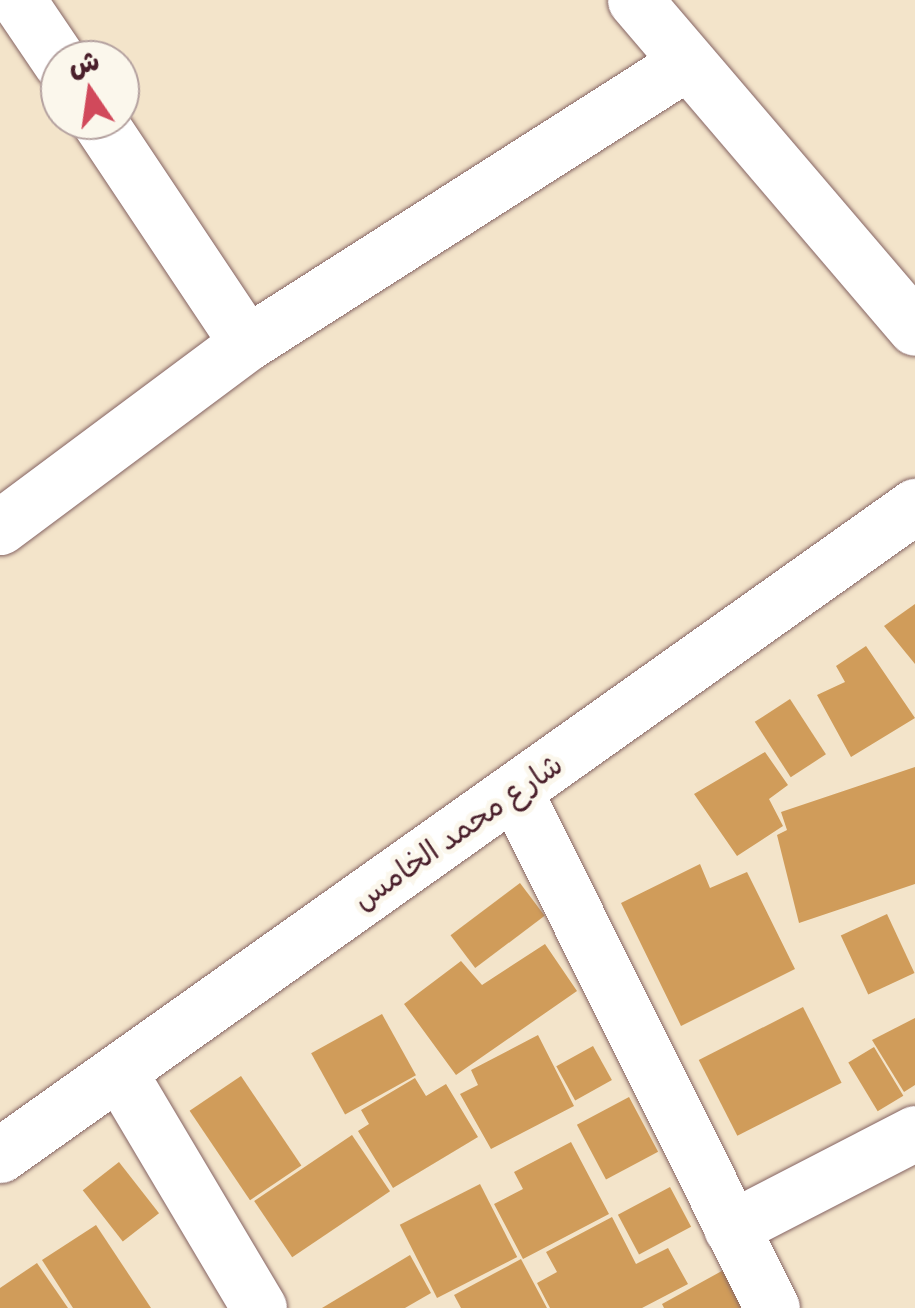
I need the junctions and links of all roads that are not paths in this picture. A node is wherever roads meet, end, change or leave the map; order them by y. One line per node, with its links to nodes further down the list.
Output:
1 (635, 0): 4 (street)
2 (13, 7): 3 (street)
3 (41, 40)
4 (686, 63): 6 (street); 7 (street)
5 (111, 140): 7 (street)
6 (915, 328)
7 (247, 343): 9 (street)
8 (915, 506): 10 (street, شارع محمد الخامس)
9 (0, 527)
10 (515, 792): 11 (street, شارع محمد الخامس); 14 (street)
11 (119, 1072): 13 (street, شارع محمد الخامس); 15 (street)
12 (915, 1133): 14 (street)
13 (3, 1146)
14 (731, 1228): 16 (street)
15 (259, 1308)
16 (772, 1308)

